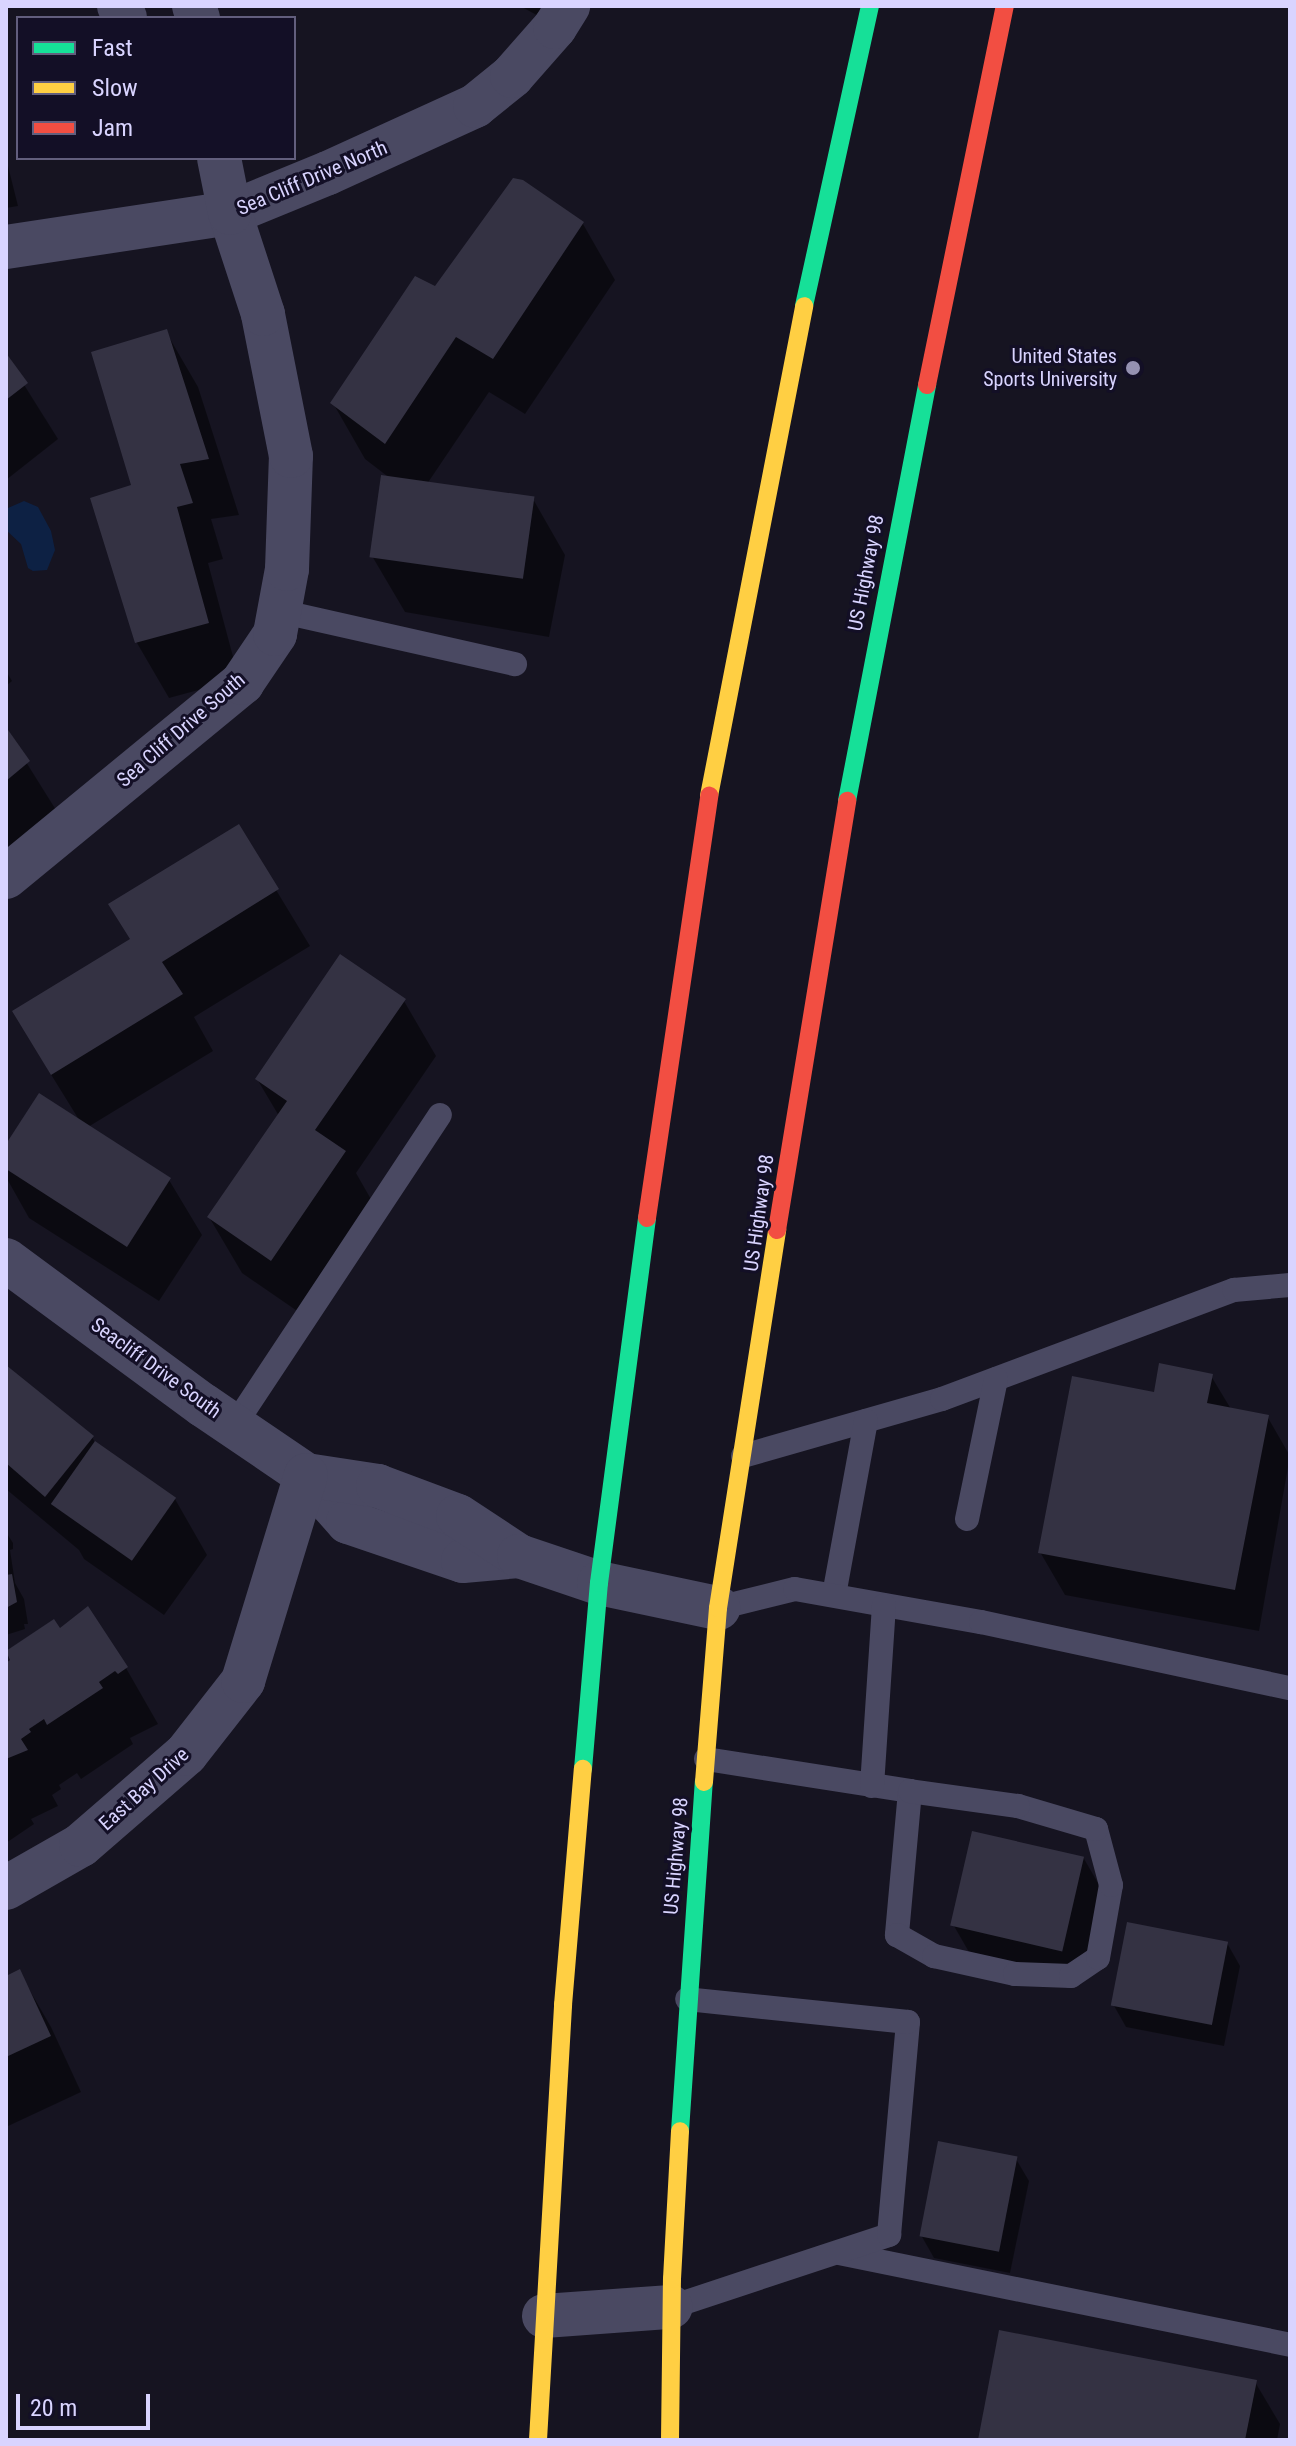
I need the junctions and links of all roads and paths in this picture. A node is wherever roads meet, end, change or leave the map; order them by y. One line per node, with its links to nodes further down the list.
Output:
1 (568, 6): 5 (street, Sea Cliff Drive North)
2 (870, 6): 19 (main road)
3 (1005, 6): 16 (main road, US Highway 98)
4 (216, 161): 5 (street, Sea Cliff Drive South)
5 (230, 213): 6 (street, Sea Cliff Drive North); 7 (street, Sea Cliff Drive South)
6 (6, 247)
7 (279, 611): 8 (lane); 9 (street, Sea Cliff Drive South)
8 (515, 664)
9 (6, 877)
10 (440, 1115): 15 (lane)
11 (6, 1260): 15 (street, Seacliff Drive South)
12 (1290, 1285): 13 (lane)
13 (996, 1379): 14 (lane); 18 (lane)
14 (866, 1421): 16 (lane); 20 (lane)
15 (234, 1426): 17 (street, Seacliff Drive South)
16 (743, 1456): 22 (main road, US Highway 98)
17 (306, 1475): 19 (street, Seacliff Drive South); 27 (street, East Bay Drive)
18 (967, 1519)
19 (599, 1583): 22 (street, Seacliff Drive South); 31 (main road)
20 (834, 1595): 21 (lane); 22 (lane)
21 (884, 1605): 23 (lane); 25 (lane)
22 (718, 1608): 24 (main road, US Highway 98)
23 (1290, 1688)
24 (706, 1759): 25 (lane); 28 (main road, US Highway 98)
25 (872, 1786): 26 (lane)
26 (910, 1791): 26 (lane)
27 (6, 1888)
28 (687, 1999): 29 (lane); 30 (main road, US Highway 98)
29 (837, 2252): 30 (lane); 32 (lane)
30 (671, 2307): 31 (street); 34 (main road, US Highway 98)
31 (544, 2316): 33 (main road)
32 (1290, 2345)
33 (538, 2440)
34 (670, 2440)

